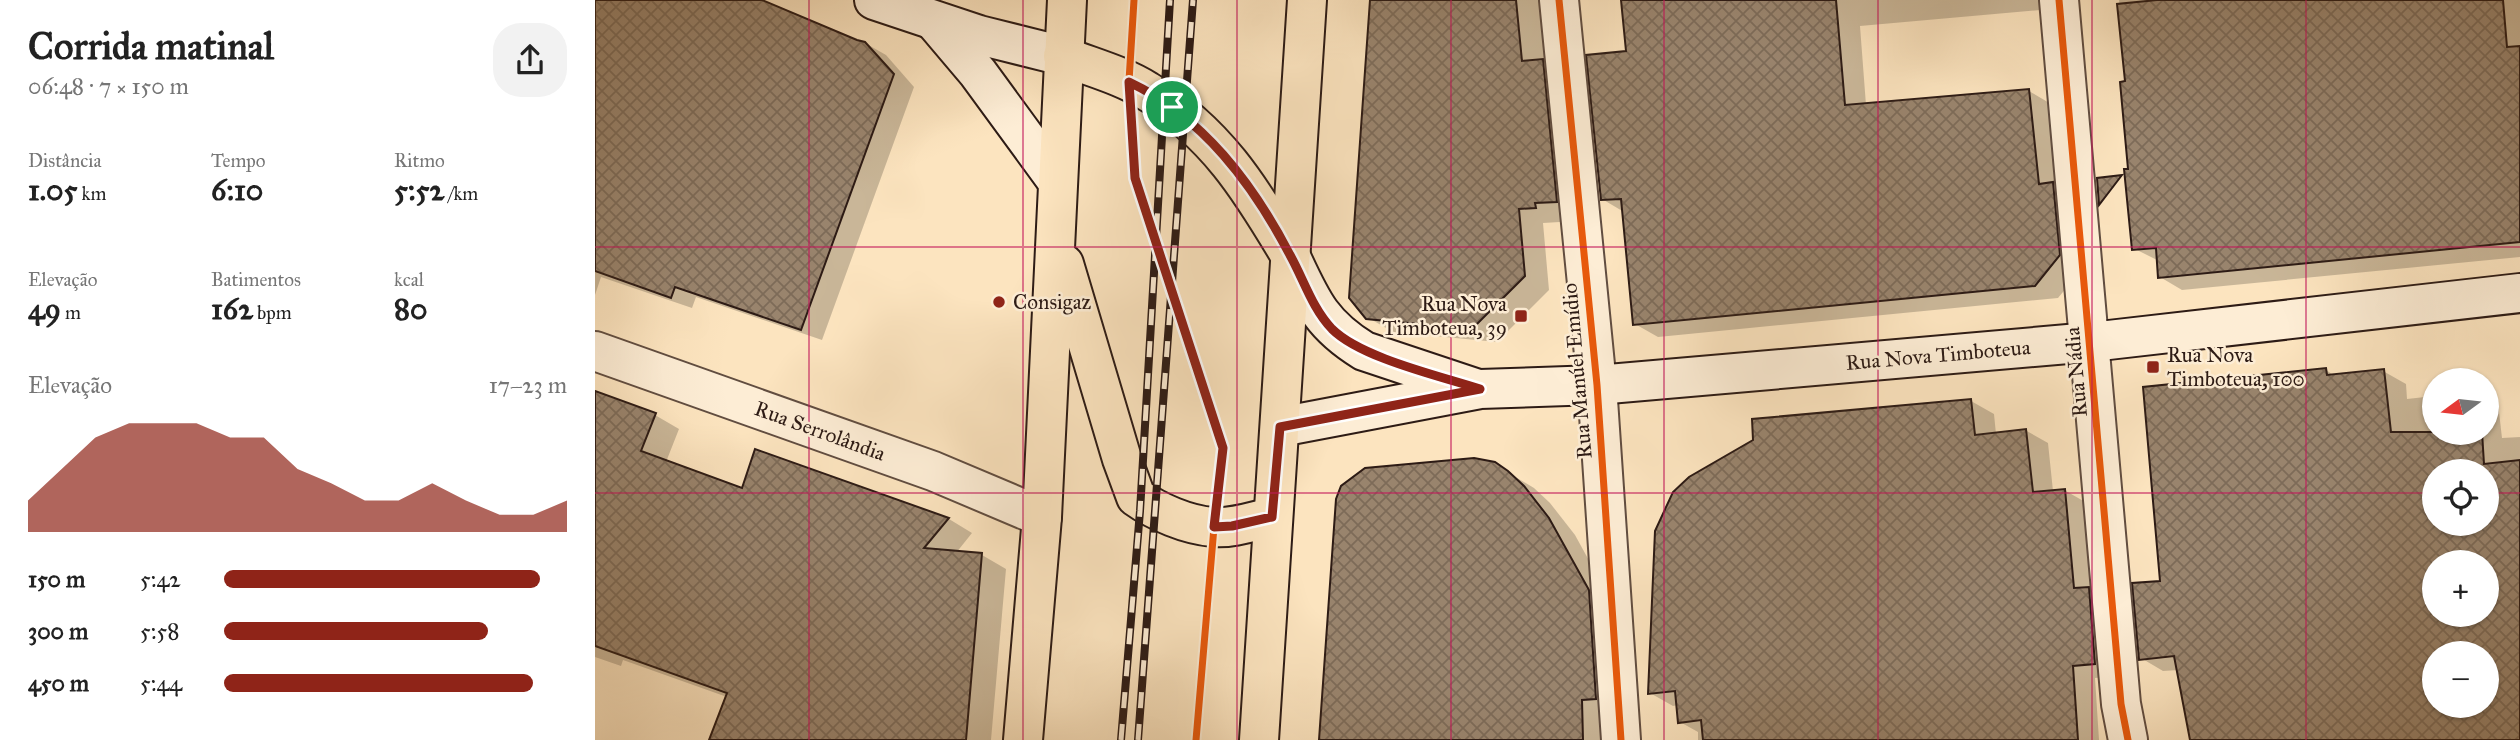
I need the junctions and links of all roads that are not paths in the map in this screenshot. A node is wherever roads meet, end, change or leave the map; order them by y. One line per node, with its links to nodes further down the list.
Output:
1 (874, 0): 6 (street)
2 (1067, 0): 7 (main road)
3 (1307, 0): 10 (main road)
4 (1559, 0): 14 (street, Rua Manúel Emídio)
5 (2059, 0): 12 (street, Rua Nádia)
6 (923, 12): 7 (street); 8 (street)
7 (1063, 56): 8 (main road); 10 (main road)
8 (1057, 181): 9 (main road)
9 (1055, 236): 17 (main road); 18 (main road)
10 (1290, 255): 15 (street, Rua Nova Timboteua); 16 (main road)
11 (2520, 293): 12 (street, Rua Nova Timboteua)
12 (2091, 342): 14 (street, Rua Nova Timboteua); 22 (street, Rua Nádia)
13 (595, 351): 17 (street, Rua Serrolândia)
14 (1597, 385): 15 (street, Rua Nova Timboteua); 21 (street, Rua Manúel Emídio)
15 (1480, 389): 16 (street, Rua Nova Timboteua)
16 (1280, 427): 18 (main road)
17 (1042, 517): 19 (main road)
18 (1272, 517): 20 (main road)
19 (1023, 740)
20 (1259, 740)
21 (1621, 740)
22 (2128, 740)

